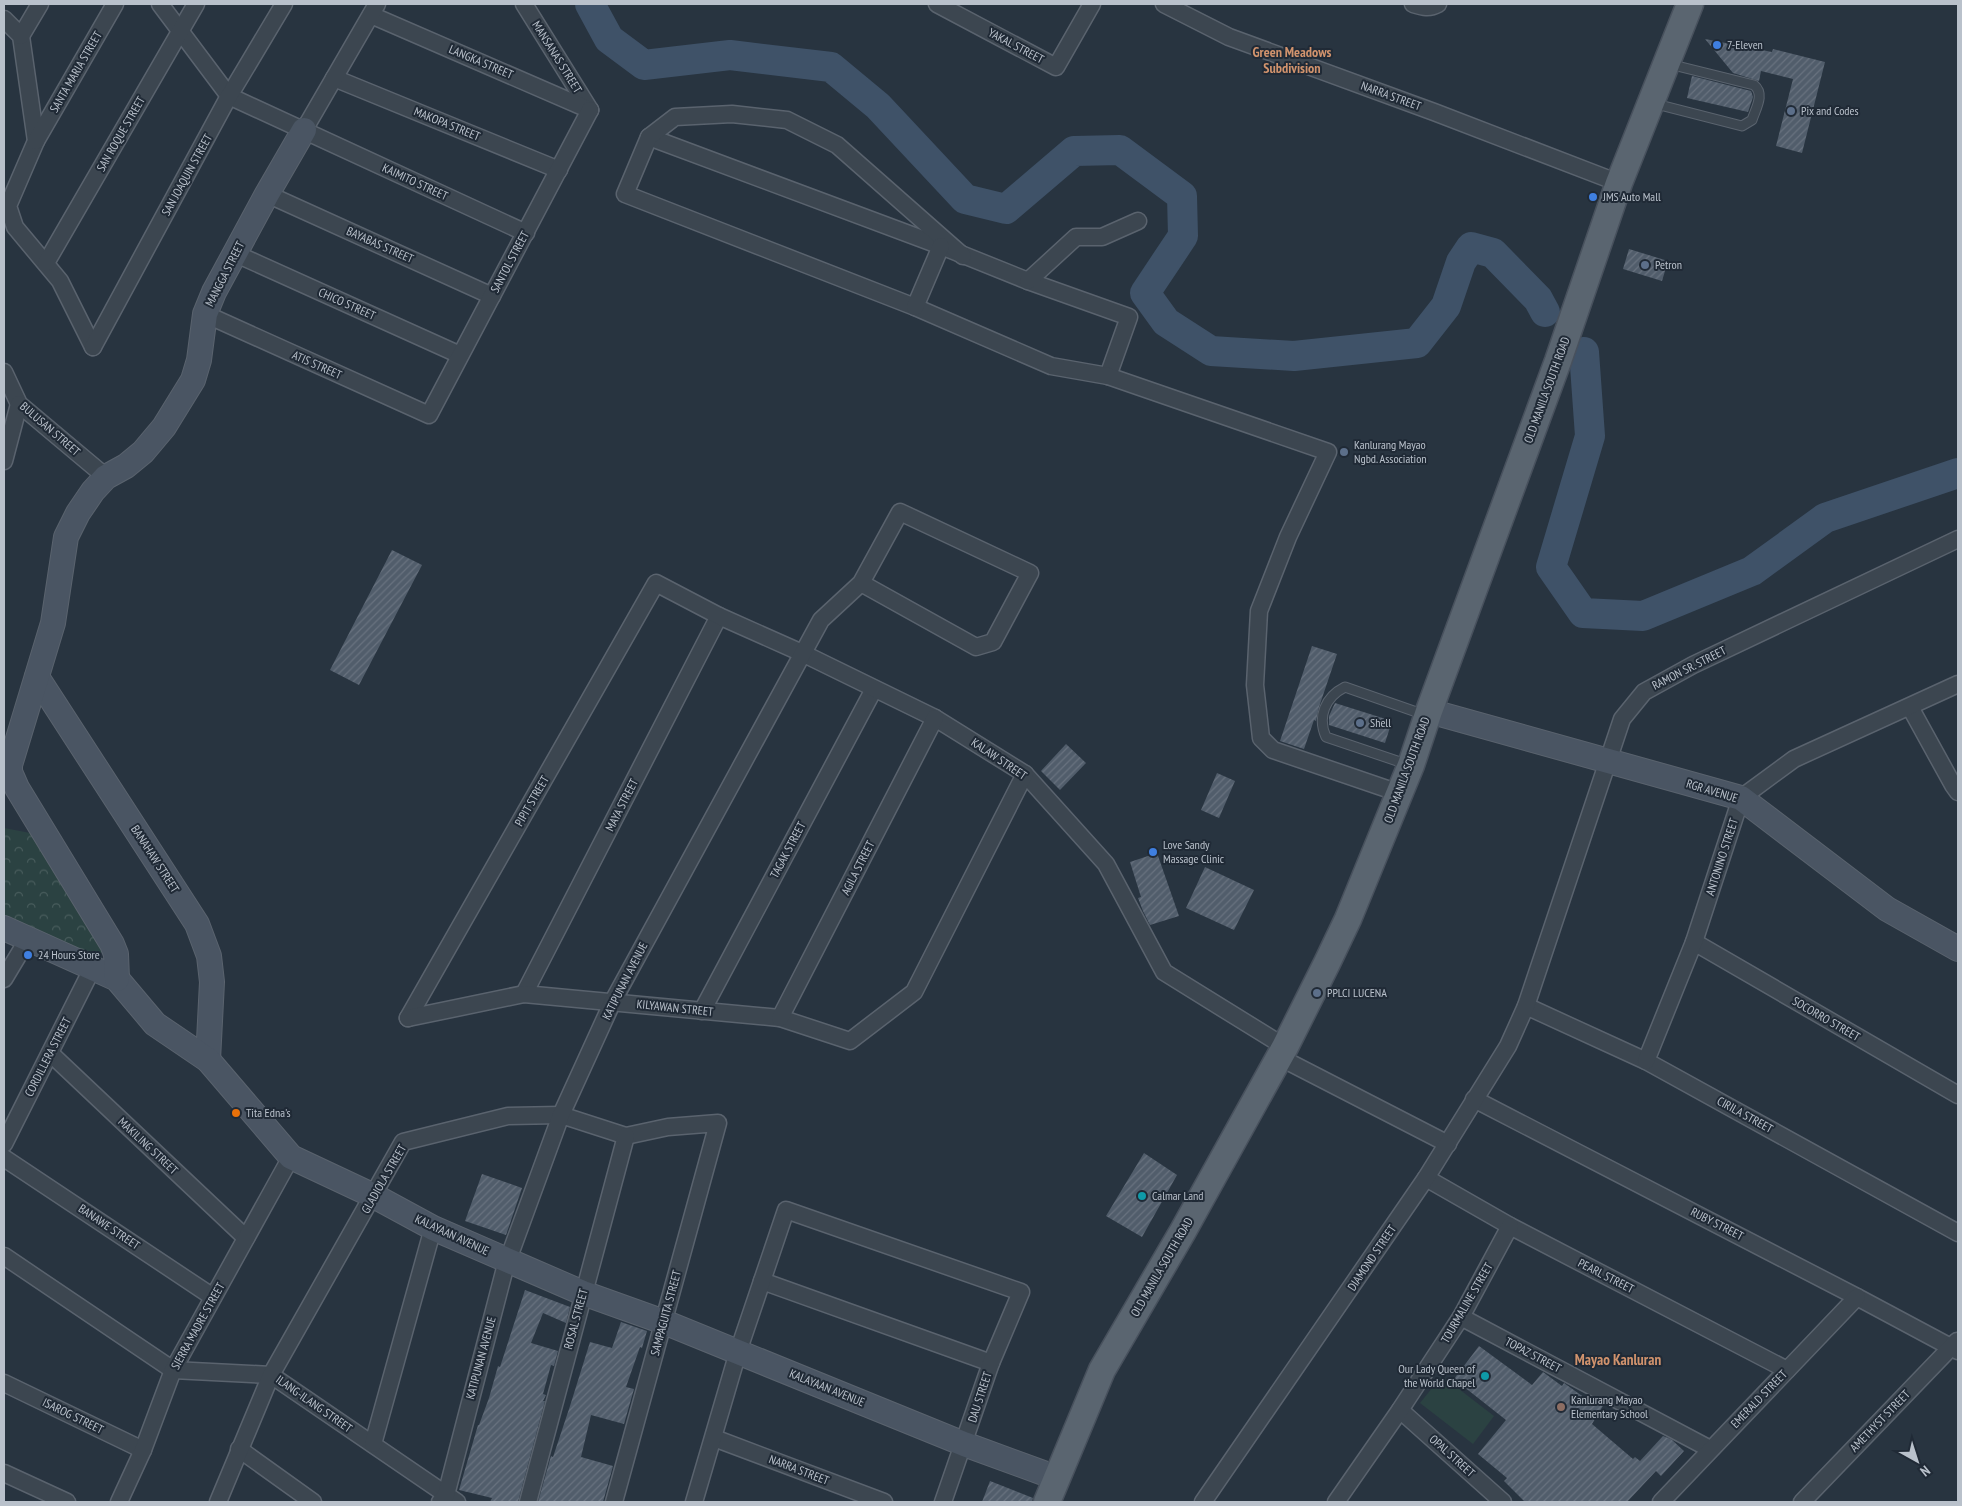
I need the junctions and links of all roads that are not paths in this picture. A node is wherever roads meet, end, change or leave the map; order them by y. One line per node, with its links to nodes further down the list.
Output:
1 (40, 4): 16 (street)
2 (115, 4): 24 (street, SANTA MARIA STREET)
3 (160, 4): 15 (street)
4 (196, 4): 15 (street, SAN ROQUE STREET)
5 (284, 4): 19 (street, SAN JOAQUIN STREET)
6 (524, 4): 21 (street, MANSANAS STREET)
7 (937, 4): 8 (street, YAKAL STREET)
8 (1092, 4)
9 (1164, 4): 26 (street, NARRA STREET)
10 (1413, 4): 11 (street)
11 (1438, 4)
12 (1690, 4): 17 (main road, OLD MANILA SOUTH ROAD)
13 (374, 9): 18 (street, MANGGA STREET); 21 (street, LANGKA STREET)
14 (4, 19): 16 (street)
15 (180, 31): 19 (street); 33 (street, SAN ROQUE STREET)
16 (21, 36): 24 (street)
17 (1667, 63): 20 (main road, OLD MANILA SOUTH ROAD); 20 (lane)
18 (334, 78): 22 (street, MANGGA STREET); 25 (street, MAKOPA STREET)
19 (229, 96): 22 (street, KAIMITO STREET); 38 (street, SAN JOAQUIN STREET)
20 (1650, 103): 26 (main road, OLD MANILA SOUTH ROAD)
21 (590, 110): 25 (street, SANTOL STREET)
22 (304, 130): 27 (street, MANGGA STREET); 29 (street, KAIMITO STREET)
23 (650, 137): 30 (street); 32 (street); 36 (street)
24 (36, 141): 33 (street, SANTA MARIA STREET)
25 (559, 170): 29 (street, SANTOL STREET)
26 (1620, 184): 55 (main road, OLD MANILA SOUTH ROAD)
27 (267, 194): 31 (street, MANGGA STREET); 35 (street, BAYABAS STREET)
28 (1138, 221): 34 (street)
29 (526, 233): 35 (street, SANTOL STREET)
30 (941, 246): 32 (street); 36 (street)
31 (234, 253): 37 (street, MANGGA STREET); 39 (street, CHICO STREET)
32 (963, 256): 34 (street)
33 (46, 263): 38 (street, SANTA MARIA STREET)
34 (1028, 281): 41 (street)
35 (492, 296): 39 (street, SANTOL STREET)
36 (915, 307): 41 (street)
37 (205, 314): 43 (street, ATIS STREET); 45 (street, MANGGA STREET)
38 (93, 347)
39 (460, 355): 43 (street, SANTOL STREET)
40 (4, 372): 42 (street, BULUSAN STREET)
41 (1108, 376): 61 (street)
42 (19, 404): 44 (street); 45 (street, BULUSAN STREET)
43 (429, 415)
44 (4, 461)
45 (106, 477): 51 (street, MANGGA STREET)
46 (1958, 539): 57 (street, RAMON SR. STREET)
47 (656, 583): 49 (street, KALAW STREET); 74 (street, PIPIT STREET)
48 (861, 583): 48 (street, KATIPUNAN AVENUE); 50 (street, KATIPUNAN AVENUE)
49 (719, 616): 50 (street, KALAW STREET); 70 (street, MAYA STREET)
50 (802, 653): 53 (street, KALAW STREET); 71 (street, KATIPUNAN AVENUE)
51 (37, 677): 69 (street, MANGGA STREET); 78 (street, BANAHAW STREET)
52 (1958, 684): 54 (street)
53 (874, 689): 56 (street, KALAW STREET); 73 (street, TAGAK STREET)
54 (1910, 707): 60 (street); 62 (street)
55 (1428, 713): 57 (street, RGR AVENUE); 58 (main road, OLD MANILA SOUTH ROAD); 58 (lane)
56 (935, 718): 59 (street, KALAW STREET); 75 (street, AGILA STREET)
57 (1607, 760): 62 (street, RGR AVENUE); 72 (street, RAMON SR. STREET)
58 (1411, 765): 61 (main road, OLD MANILA SOUTH ROAD)
59 (1025, 774): 75 (street, KILYAWAN STREET); 76 (street, KALAW STREET)
60 (1958, 792)
61 (1399, 793): 76 (main road, OLD MANILA SOUTH ROAD)
62 (1741, 798): 65 (street, ANTONINO STREET); 66 (street, RGR AVENUE)
63 (4, 928): 64 (street, KALAYAAN AVENUE)
64 (28, 939): 67 (street, KALAYAAN AVENUE); 68 (street)
65 (1694, 942): 79 (street, ANTONINO STREET); 80 (street, SOCORRO STREET)
66 (1958, 949)
67 (92, 969): 69 (street, KALAYAAN AVENUE); 77 (street, CORDILLERA STREET)
68 (4, 979)
69 (117, 979): 78 (street, KALAYAAN AVENUE)
70 (524, 994): 71 (street, KILYAWAN STREET); 74 (street, KILYAWAN STREET)
71 (613, 1001): 73 (street, KILYAWAN STREET); 82 (street, KATIPUNAN AVENUE)
72 (1526, 1006): 79 (street, CIRILA STREET); 81 (street, DIAMOND STREET)
73 (702, 1010): 75 (street, KILYAWAN STREET)
74 (408, 1018)
75 (780, 1018)
76 (1282, 1052): 86 (street, KALAW STREET); 118 (main road, OLD MANILA SOUTH ROAD)
77 (50, 1053): 85 (street, CORDILLERA STREET); 94 (street, MAKILING STREET)
78 (208, 1060): 87 (street, KALAYAAN AVENUE)
79 (1646, 1061): 93 (street, CIRILA STREET)
80 (1958, 1095)
81 (1474, 1099): 86 (street, DIAMOND STREET); 100 (street, RUBY STREET)
82 (561, 1115): 84 (street, GLADIOLA STREET); 90 (street, GLADIOLA STREET); 96 (street, KATIPUNAN AVENUE)
83 (718, 1123): 84 (street, GLADIOLA STREET); 102 (street, SAMPAGUITA STREET)
84 (626, 1136): 98 (street, ROSAL STREET)
85 (4, 1144)
86 (1448, 1144): 89 (street, DIAMOND STREET)
87 (291, 1157): 90 (street, KALAYAAN AVENUE); 94 (street, SIERRA MADRE STREET)
88 (4, 1158): 99 (street, BANAWE STREET)
89 (1426, 1178): 91 (street, PEARL STREET); 130 (street, DIAMOND STREET)
90 (374, 1196): 92 (street, KALAYAAN AVENUE); 108 (street, GLADIOLA STREET)
91 (1510, 1226): 101 (street, TOURMALINE STREET); 107 (street, PEARL STREET)
92 (433, 1228): 96 (street, KALAYAAN AVENUE); 112 (street)
93 (1958, 1233)
94 (246, 1238): 99 (street, SIERRA MADRE STREET)
95 (4, 1256): 106 (street)
96 (507, 1260): 98 (street, KALAYAAN AVENUE); 119 (street, KATIPUNAN AVENUE)
97 (762, 1281): 104 (street); 105 (street); 105 (street, DAU STREET)
98 (583, 1293): 102 (street, KALAYAAN AVENUE); 124 (street, ROSAL STREET)
99 (213, 1297): 106 (street, SIERRA MADRE STREET)
100 (1857, 1297): 103 (street, RUBY STREET); 107 (street, EMERALD STREET)
101 (1461, 1317): 110 (street, TOURMALINE STREET); 115 (street, TOPAZ STREET)
102 (664, 1322): 104 (street, KALAYAAN AVENUE); 125 (street, SAMPAGUITA STREET)
103 (1956, 1346): 134 (street, AMETHYST STREET)
104 (738, 1352): 111 (street); 113 (street, KALAYAAN AVENUE)
105 (991, 1362): 113 (street, DAU STREET)
106 (173, 1370): 108 (street, ILANG-ILANG STREET); 116 (street, SIERRA MADRE STREET)
107 (1787, 1370): 115 (street, EMERALD STREET)
108 (272, 1374): 112 (street, ILANG-ILANG STREET); 114 (street, GLADIOLA STREET)
109 (4, 1383): 116 (street, ISAROG STREET)
110 (1400, 1410): 131 (street, TOURMALINE STREET); 132 (street, OPAL STREET)
111 (714, 1438): 126 (street); 127 (street, NARRA STREET)
112 (373, 1444): 119 (street, ILANG-ILANG STREET)
113 (964, 1444): 118 (street, KALAYAAN AVENUE); 128 (street, DAU STREET)
114 (239, 1449): 122 (street, GLADIOLA STREET); 123 (street)
115 (1710, 1449): 133 (street, EMERALD STREET)
116 (143, 1450): 121 (street, SIERRA MADRE STREET)
117 (4, 1473): 120 (street)
118 (1057, 1478): 129 (main road, OLD MANILA SOUTH ROAD)
119 (448, 1500)
120 (68, 1502)
121 (119, 1502)
122 (218, 1502)
123 (314, 1502)
124 (528, 1502)
125 (614, 1502)
126 (696, 1502)
127 (884, 1502)
128 (943, 1502)
129 (1048, 1502)
130 (1203, 1502)
131 (1336, 1502)
132 (1504, 1502)
133 (1661, 1502)
134 (1802, 1502)

